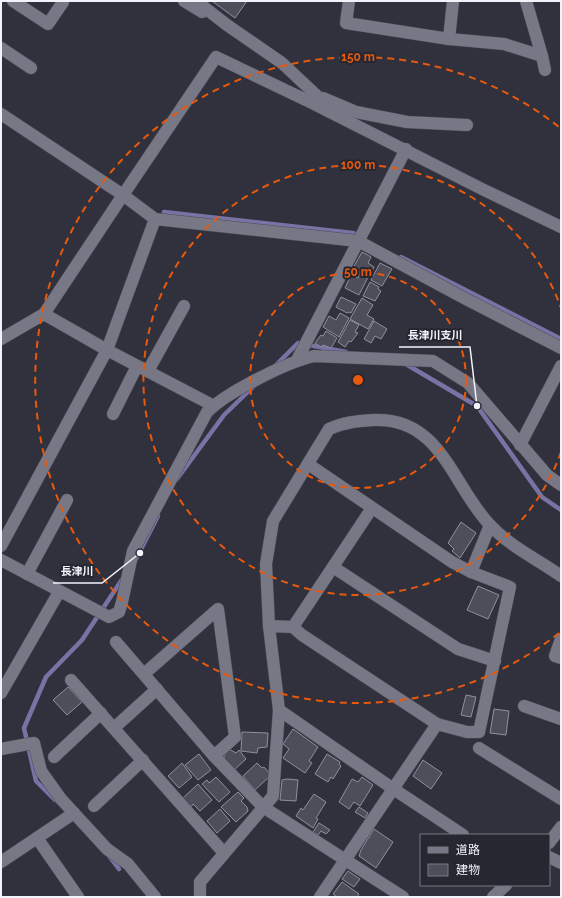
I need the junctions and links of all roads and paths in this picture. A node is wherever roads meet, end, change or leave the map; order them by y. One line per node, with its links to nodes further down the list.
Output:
1 (13, 1): 7 (street)
2 (184, 1): 8 (street)
3 (196, 1): 8 (street)
4 (349, 1): 9 (street)
5 (453, 1): 9 (street)
6 (526, 1): 11 (street)
7 (63, 2)
8 (220, 20): 14 (street)
9 (449, 39): 11 (street)
10 (1, 48): 12 (street)
11 (542, 56): 13 (street)
12 (31, 68)
13 (544, 70)
14 (316, 95): 16 (street); 17 (street)
15 (1, 114): 19 (street)
16 (340, 118): 18 (street); 19 (street)
17 (467, 125)
18 (406, 150): 21 (street); 22 (street)
19 (122, 195): 20 (street); 24 (street)
20 (155, 219): 22 (street); 27 (street)
21 (561, 227)
22 (358, 241): 26 (street); 28 (street)
23 (184, 306): 31 (street)
24 (44, 314): 25 (street); 27 (street)
25 (1, 339)
26 (561, 348)
27 (107, 350): 29 (street); 40 (street)
28 (297, 360): 32 (street); 34 (street)
29 (137, 366): 31 (street); 33 (street)
30 (561, 366): 34 (street)
31 (148, 371): 32 (street)
32 (214, 406): 46 (street)
33 (113, 414)
34 (520, 445): 36 (street)
35 (308, 464): 38 (street); 39 (street); 47 (street)
36 (561, 485)
37 (67, 500): 44 (street)
38 (372, 508): 42 (street); 43 (street)
39 (490, 525): 43 (street); 45 (street)
40 (1, 546)
41 (1, 560): 44 (street)
42 (333, 567): 48 (street); 52 (street)
43 (471, 572): 52 (street)
44 (27, 574): 46 (street)
45 (561, 576)
46 (59, 592): 56 (street)
47 (269, 626): 48 (street); 58 (street)
48 (293, 627): 61 (street)
49 (561, 639): 51 (street)
50 (116, 642): 53 (street)
51 (561, 658)
52 (495, 661): 61 (street)
53 (144, 674): 55 (street); 65 (street)
54 (71, 680): 59 (street)
55 (157, 689): 62 (street); 65 (street)
56 (1, 692)
57 (524, 706): 60 (street)
58 (278, 710): 68 (street); 71 (street)
59 (101, 713): 62 (street); 66 (street)
60 (561, 719)
61 (437, 724): 68 (street)
62 (114, 728): 67 (street)
63 (479, 748): 69 (street)
64 (1, 749): 72 (street)
65 (214, 756): 71 (street)
66 (54, 757)
67 (143, 760): 70 (street); 77 (street)
68 (392, 788): 74 (street); 79 (street)
69 (561, 799)
70 (94, 806)
71 (263, 807): 77 (street); 79 (street)
72 (74, 813): 75 (street); 84 (street)
73 (561, 827): 76 (street)
74 (461, 834)
75 (37, 838): 80 (street); 83 (street)
76 (550, 842)
77 (224, 853): 85 (street)
78 (550, 858): 81 (street)
79 (345, 860): 86 (street); 87 (street)
80 (1, 862)
81 (561, 863)
82 (505, 886): 88 (street)
83 (78, 897)
84 (155, 897)
85 (200, 897)
86 (320, 897)
87 (403, 897)
88 (494, 897)

